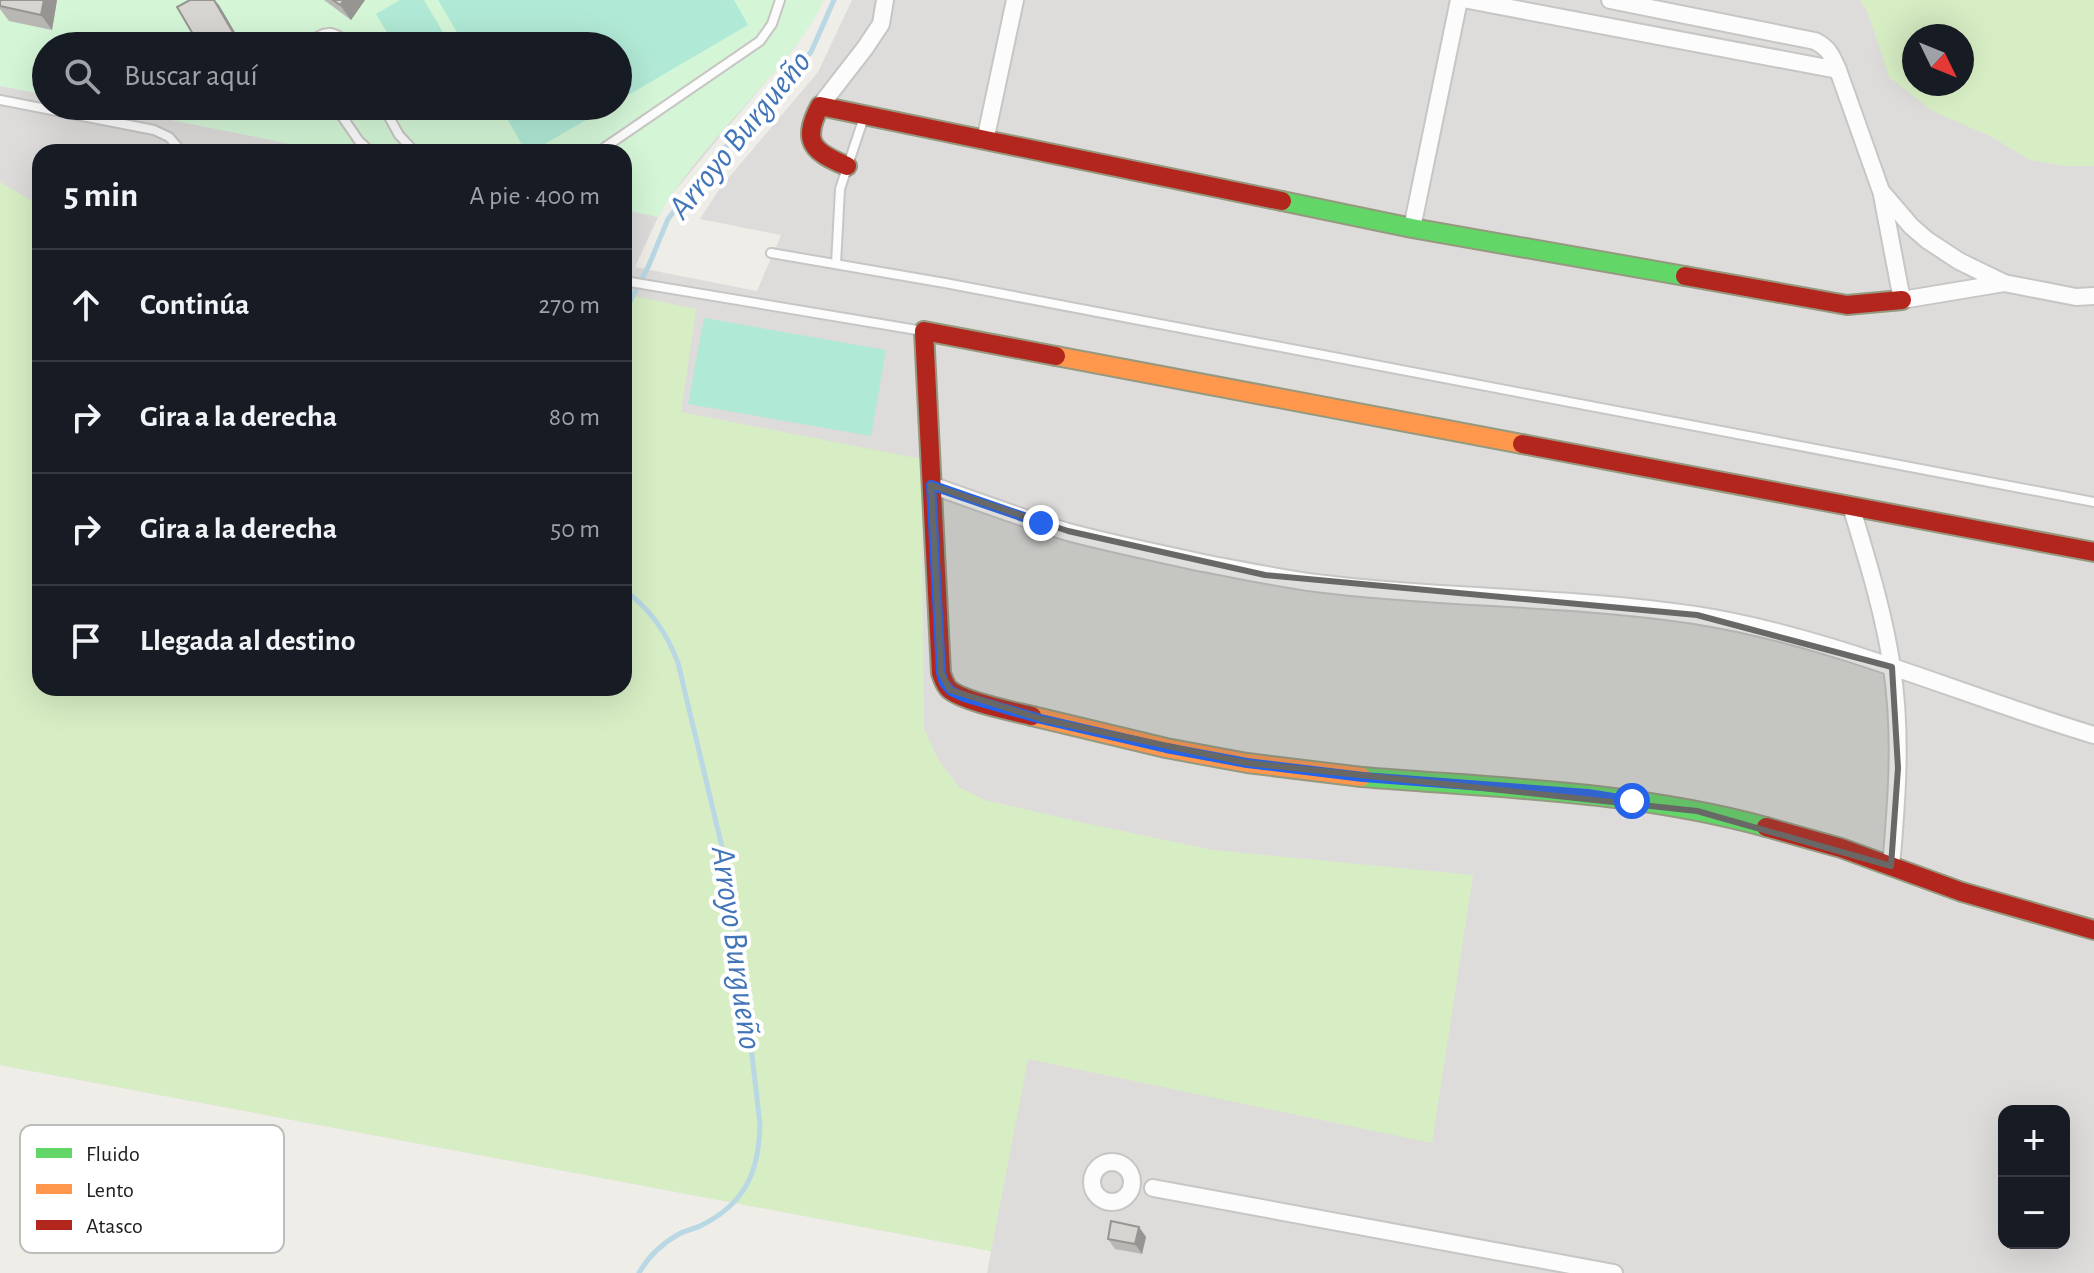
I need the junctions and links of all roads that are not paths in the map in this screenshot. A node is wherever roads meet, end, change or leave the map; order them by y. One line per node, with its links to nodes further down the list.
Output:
1 (780, 0): 19 (lane)
2 (885, 0): 10 (street)
3 (1015, 0): 15 (street)
4 (1459, 0): 22 (street)
5 (1468, 0): 7 (street)
6 (1610, 0): 7 (street)
7 (1838, 70): 21 (street)
8 (0, 100): 9 (lane)
9 (32, 106)
10 (820, 106): 11 (street); 20 (street)
11 (864, 116): 15 (street); 20 (lane)
12 (103, 120): 16 (lane)
13 (345, 120): 17 (lane)
14 (391, 120): 18 (lane)
15 (985, 141): 22 (street)
16 (177, 144)
17 (362, 144)
18 (407, 144)
19 (610, 144)
20 (847, 166): 24 (lane)
21 (1881, 191): 26 (street); 29 (street)
22 (1412, 228): 29 (street)
23 (771, 253): 24 (lane)
24 (836, 264): 33 (lane)
25 (632, 282): 31 (lane)
26 (2004, 283): 28 (street); 29 (street)
27 (2094, 296): 28 (street)
28 (2076, 297): 30 (street)
29 (1902, 300)
30 (2094, 308)
31 (924, 331): 32 (street); 34 (street)
32 (931, 485): 36 (street); 38 (street)
33 (2094, 502)
34 (1851, 506): 35 (street); 36 (street)
35 (2094, 552)
36 (1892, 667): 37 (street); 38 (street)
37 (2094, 735)
38 (1891, 866): 39 (street)
39 (2094, 930)
40 (1129, 1172): 41 (street); 42 (street); 42 (street)
41 (1153, 1188): 42 (street); 43 (street)
42 (1126, 1197)
43 (1614, 1273)

